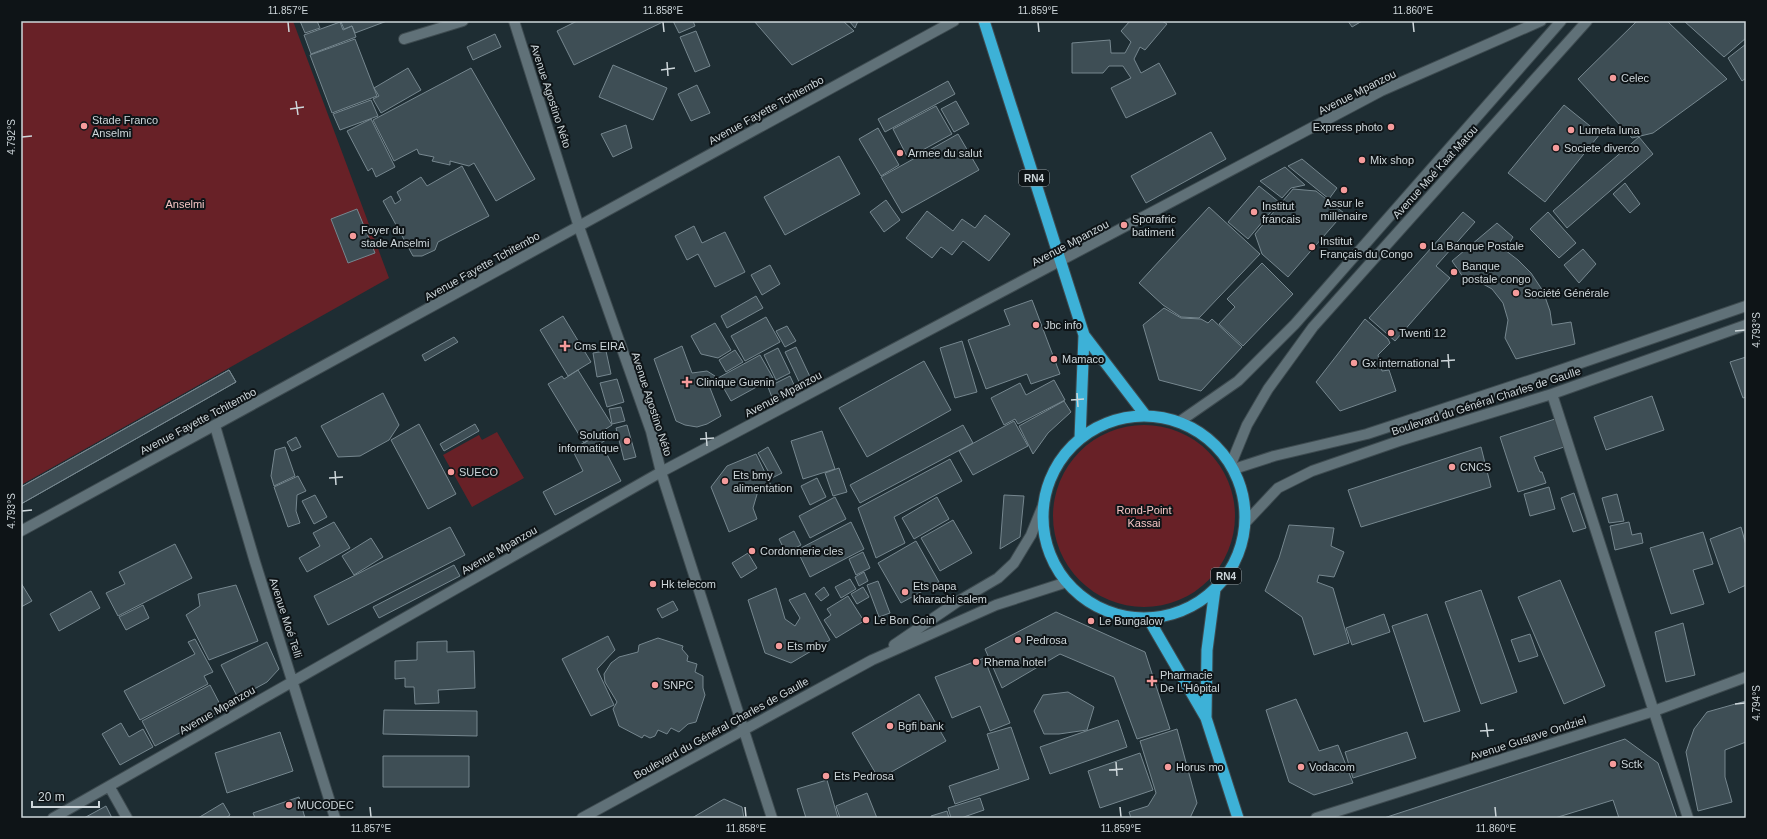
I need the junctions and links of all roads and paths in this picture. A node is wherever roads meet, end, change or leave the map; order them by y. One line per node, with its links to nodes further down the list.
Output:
1 (463, 21): 8 (street)
2 (514, 21): 9 (street, Avenue Agostino Néto)
3 (954, 21): 9 (street, Avenue Fayette Tchitembo)
4 (984, 21): 10 (highway, RN4)
5 (1541, 21): 10 (street, Avenue Mpanzou)
6 (1561, 21): 16 (street, Avenue Moé Kaat Matou)
7 (1587, 21): 19 (street, Avenue Moé Kaat Matou)
8 (404, 39)
9 (579, 227): 17 (street, Avenue Fayette Tchitembo); 20 (street, Avenue Agostino Néto)
10 (1061, 261): 13 (highway, RN4); 20 (street, Avenue Mpanzou)
11 (1746, 306): 19 (street, Boulevard du Général Charles de Gaulle)
12 (1746, 325): 14 (street, Boulevard du Général Charles de Gaulle)
13 (1084, 335): 15 (highway, RN4); 18 (highway, RN4)
14 (1552, 394): 22 (street, Boulevard du Général Charles de Gaulle); 30 (street)
15 (1146, 416): 16 (highway, RN4); 18 (highway, RN4)
16 (1179, 422): 19 (highway, RN4)
17 (215, 426): 23 (street, Avenue Fayette Tchitembo); 29 (street, Avenue Moé Telli)
18 (1080, 439): 21 (highway, RN4)
19 (1233, 467): 22 (highway, RN4)
20 (661, 472): 29 (street, Avenue Mpanzou); 32 (street, Avenue Agostino Néto)
21 (1044, 503): 24 (highway, RN4); 27 (street, Boulevard du Général Charles de Gaulle)
22 (1246, 522): 25 (highway, RN4)
23 (21, 531)
24 (1067, 582): 26 (highway, RN4); 27 (street, Boulevard du Général Charles de Gaulle)
25 (1215, 589): 26 (highway, RN4); 31 (highway, RN4)
26 (1148, 618): 31 (highway, RN4)
27 (872, 660): 32 (street, Boulevard du Général Charles de Gaulle)
28 (1746, 677): 30 (street, Avenue Gustave Ondziel)
29 (292, 680): 33 (street, Avenue Mpanzou); 36 (street, Avenue Moé Telli)
30 (1654, 711): 40 (street, Avenue Gustave Ondziel); 41 (street)
31 (1206, 718): 39 (highway, RN4)
32 (743, 729): 37 (street, Boulevard du Général Charles de Gaulle); 38 (street, Avenue Agostino Néto)
33 (109, 786): 34 (street, Avenue Mpanzou); 35 (street)
34 (53, 818)
35 (127, 818)
36 (335, 818)
37 (582, 818)
38 (772, 818)
39 (1238, 818)
40 (1316, 818)
41 (1688, 818)

